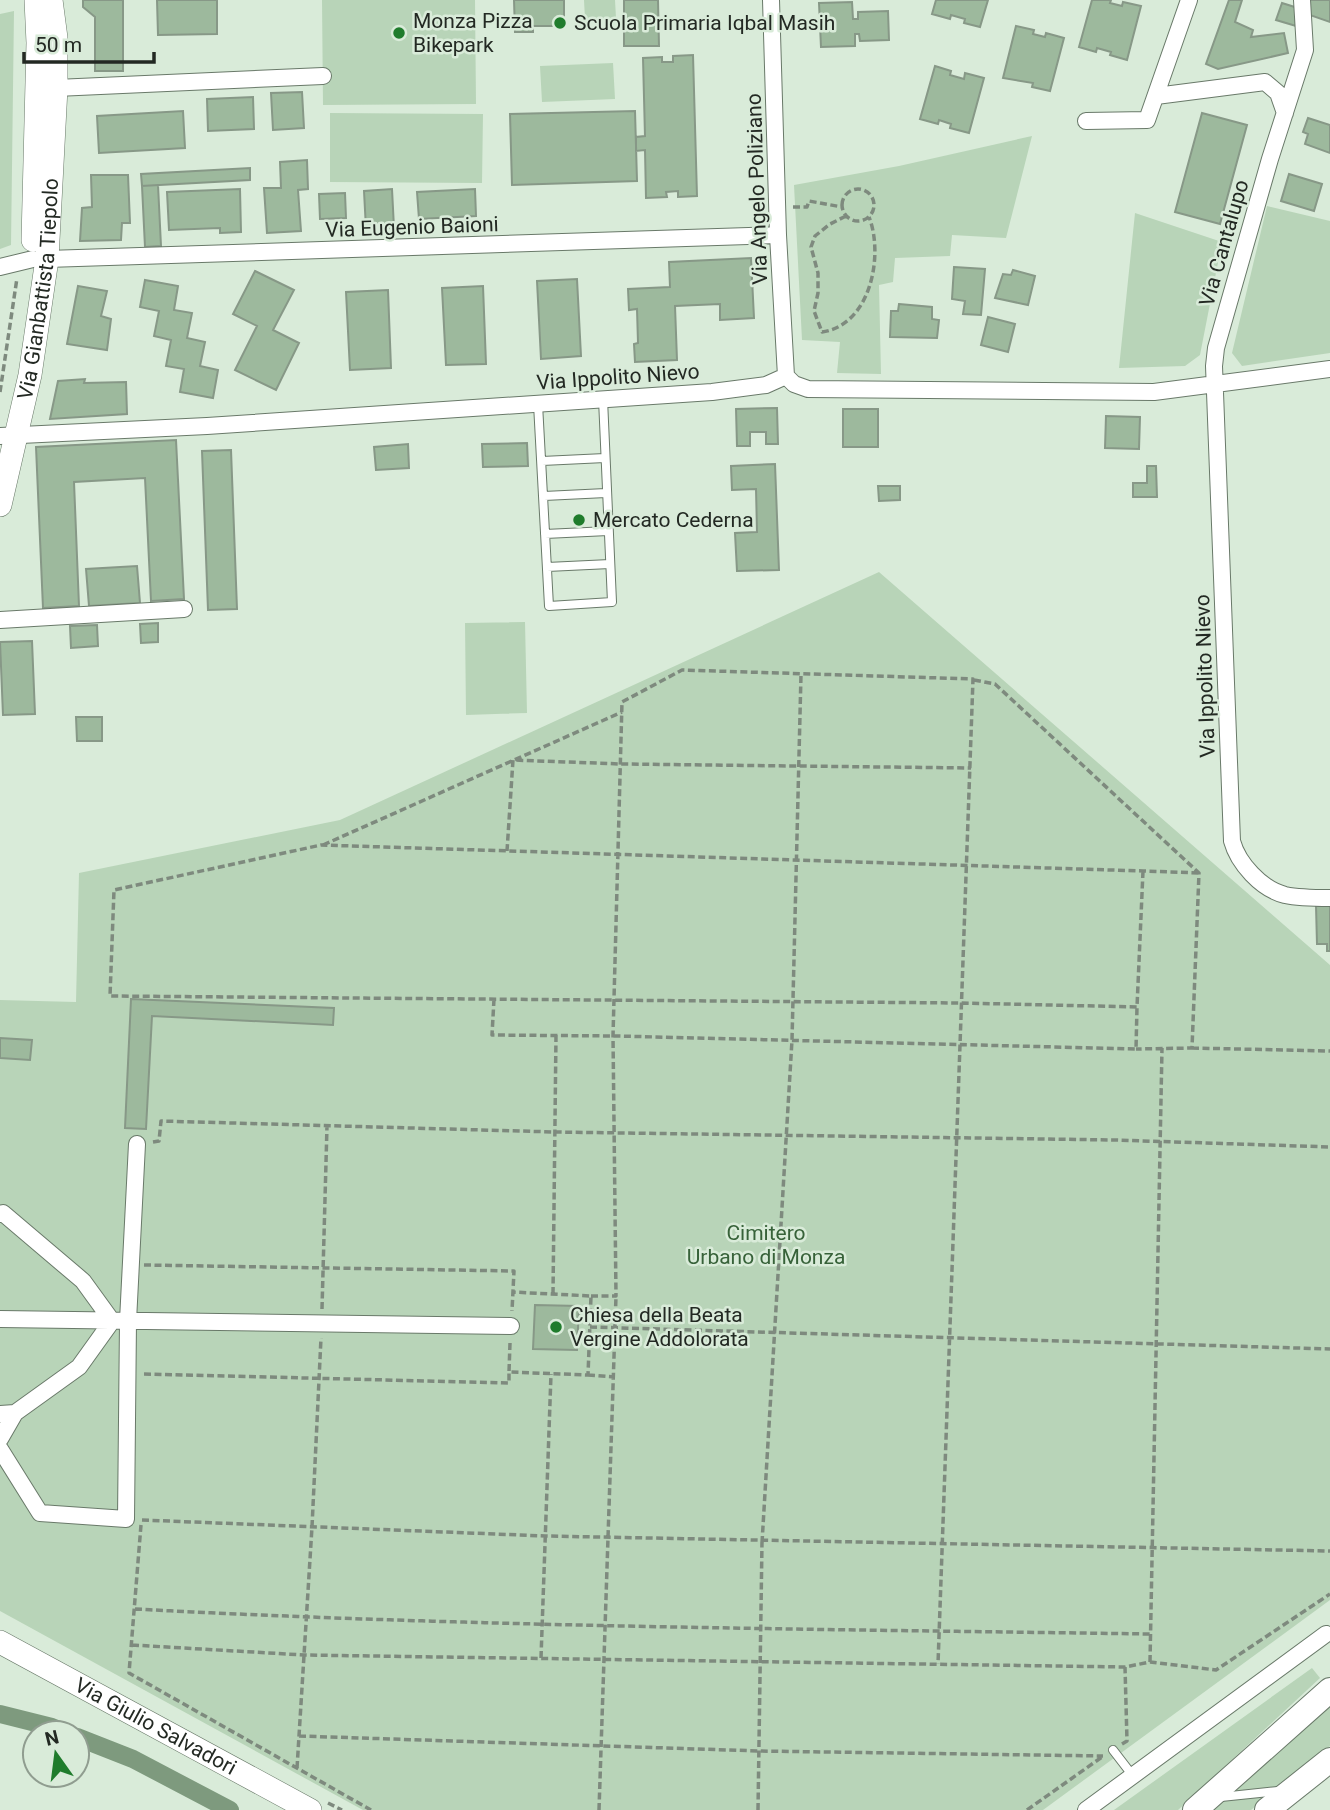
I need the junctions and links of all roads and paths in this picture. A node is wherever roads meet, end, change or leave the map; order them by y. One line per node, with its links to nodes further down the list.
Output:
1 (36, 0): 16 (street, Via Gianbattista Tiepolo)
2 (51, 0): 7 (street, Via Gianbattista Tiepolo)
3 (771, 0): 11 (street, Via Angelo Poliziano)
4 (1189, 0): 8 (street)
5 (1303, 0): 9 (street, Via Cantalupo)
6 (323, 76): 7 (street)
7 (56, 88): 16 (street, Via Gianbattista Tiepolo)
8 (1156, 96): 9 (street); 10 (street)
9 (1284, 113): 20 (street, Via Cantalupo)
10 (1086, 121)
11 (778, 207): 12 (path); 15 (street, Via Angelo Poliziano)
12 (842, 207): 13 (path); 14 (path)
13 (846, 216): 14 (path); 14 (path)
14 (869, 217)
15 (778, 235): 16 (street, Via Eugenio Baioni); 19 (street, Via Angelo Poliziano)
16 (40, 259): 17 (street, Via Eugenio Baioni); 23 (street, Via Gianbattista Tiepolo)
17 (0, 267)
18 (1330, 369): 20 (street)
19 (786, 376): 20 (street); 21 (street, Via Ippolito Nievo)
20 (1216, 386): 49 (street, Via Ippolito Nievo)
21 (603, 399): 22 (street, Via Ippolito Nievo); 24 (lane)
22 (538, 404): 23 (street, Via Ippolito Nievo); 25 (lane)
23 (8, 435): 28 (street, Via Gianbattista Tiepolo)
24 (605, 458): 25 (lane); 26 (lane)
25 (542, 461): 27 (lane)
26 (606, 493): 27 (lane); 29 (lane)
27 (544, 496): 30 (lane)
28 (0, 505)
29 (608, 531): 30 (lane); 31 (lane)
30 (545, 534): 32 (lane)
31 (610, 564): 32 (lane); 32 (lane)
32 (547, 567)
33 (184, 609): 34 (street)
34 (0, 620)
35 (802, 674): 36 (path); 37 (path); 40 (path)
36 (973, 679): 41 (path); 48 (path)
37 (622, 712): 38 (path); 39 (path)
38 (513, 760): 39 (path); 42 (path); 43 (path)
39 (621, 764): 40 (path); 44 (path)
40 (799, 766): 41 (path); 45 (path)
41 (971, 768): 46 (path)
42 (321, 845): 43 (path); 50 (path)
43 (507, 851): 44 (path)
44 (619, 855): 45 (path); 51 (path)
45 (797, 860): 46 (path); 52 (path)
46 (968, 865): 47 (path); 53 (path)
47 (1143, 871): 48 (path); 54 (path)
48 (1199, 873): 60 (path)
49 (1330, 898)
50 (494, 999): 51 (path); 55 (path)
51 (615, 1000): 52 (path); 56 (path)
52 (793, 1002): 53 (path); 57 (path)
53 (962, 1003): 54 (path); 58 (path)
54 (1137, 1007): 61 (path)
55 (556, 1035): 56 (path); 64 (path)
56 (613, 1036): 57 (path); 65 (path)
57 (792, 1040): 58 (path); 66 (path)
58 (960, 1045): 61 (path); 67 (path)
59 (1161, 1048): 60 (path); 61 (path); 68 (path)
60 (1192, 1048): 62 (path)
61 (1136, 1049)
62 (1330, 1051)
63 (327, 1126): 64 (path); 69 (path); 73 (path)
64 (555, 1132): 65 (path); 75 (path)
65 (614, 1133): 66 (path); 77 (path)
66 (786, 1135): 67 (path); 85 (path)
67 (957, 1138): 68 (path); 86 (path)
68 (1160, 1142): 70 (path); 87 (path)
69 (137, 1144): 72 (street)
70 (1330, 1147)
71 (0, 1213): 79 (street)
72 (131, 1265): 73 (path); 80 (street)
73 (324, 1268): 74 (path); 81 (path)
74 (512, 1292): 75 (path); 82 (path)
75 (553, 1294): 76 (path)
76 (592, 1296): 77 (path); 83 (path)
77 (616, 1296): 84 (path)
78 (0, 1319): 79 (street)
79 (112, 1321): 80 (street); 95 (street)
80 (128, 1321): 81 (street); 90 (street)
81 (322, 1323): 82 (street); 94 (path)
82 (511, 1326): 89 (path)
83 (590, 1327): 84 (path); 92 (path)
84 (616, 1328): 85 (path); 93 (path)
85 (775, 1332): 86 (path); 102 (path)
86 (950, 1338): 87 (path); 103 (path)
87 (1156, 1344): 88 (path); 104 (path)
88 (1330, 1349)
89 (509, 1372): 91 (path); 94 (path)
90 (128, 1374): 94 (path); 98 (street)
91 (551, 1374): 92 (path); 100 (path)
92 (588, 1375): 93 (path)
93 (614, 1377): 101 (path)
94 (319, 1380): 99 (path)
95 (7, 1413): 96 (street)
96 (0, 1439)
97 (0, 1448): 98 (street)
98 (134, 1519): 99 (path); 107 (path)
99 (312, 1527): 100 (path); 108 (path)
100 (545, 1536): 101 (path); 109 (path)
101 (608, 1538): 102 (path); 110 (path)
102 (762, 1542): 103 (path); 111 (path)
103 (942, 1545): 104 (path); 112 (path)
104 (1152, 1549): 105 (path); 113 (path)
105 (1330, 1551)
106 (1330, 1594): 121 (path)
107 (135, 1609): 108 (path); 116 (path)
108 (306, 1618): 109 (path); 117 (path)
109 (542, 1625): 110 (path); 118 (path)
110 (606, 1626): 111 (path); 119 (path)
111 (761, 1628): 112 (path); 120 (path)
112 (939, 1631): 113 (path); 122 (path)
113 (1150, 1634): 121 (path)
114 (1326, 1634): 132 (street)
115 (0, 1642): 135 (street, Via Giulio Salvadori)
116 (132, 1644): 117 (path); 131 (path)
117 (304, 1655): 118 (path); 125 (path)
118 (541, 1658): 119 (path)
119 (604, 1659): 120 (path); 126 (path)
120 (760, 1661): 122 (path); 128 (path)
121 (1150, 1662): 123 (path)
122 (938, 1664): 123 (path)
123 (1125, 1667): 127 (path)
124 (1330, 1690): 134 (main road)
125 (299, 1736): 126 (path); 131 (path)
126 (603, 1746): 128 (path); 137 (path)
127 (1113, 1750): 129 (path); 132 (lane)
128 (759, 1751): 129 (path); 138 (path)
129 (1102, 1756): 139 (path)
130 (1330, 1760): 133 (main road)
131 (297, 1768): 136 (path)
132 (1133, 1776): 140 (street)
133 (1295, 1790): 134 (lane); 141 (main road)
134 (1202, 1804)
135 (310, 1810)
136 (371, 1810)
137 (599, 1810)
138 (758, 1810)
139 (1027, 1810)
140 (1086, 1810)
141 (1267, 1810)

